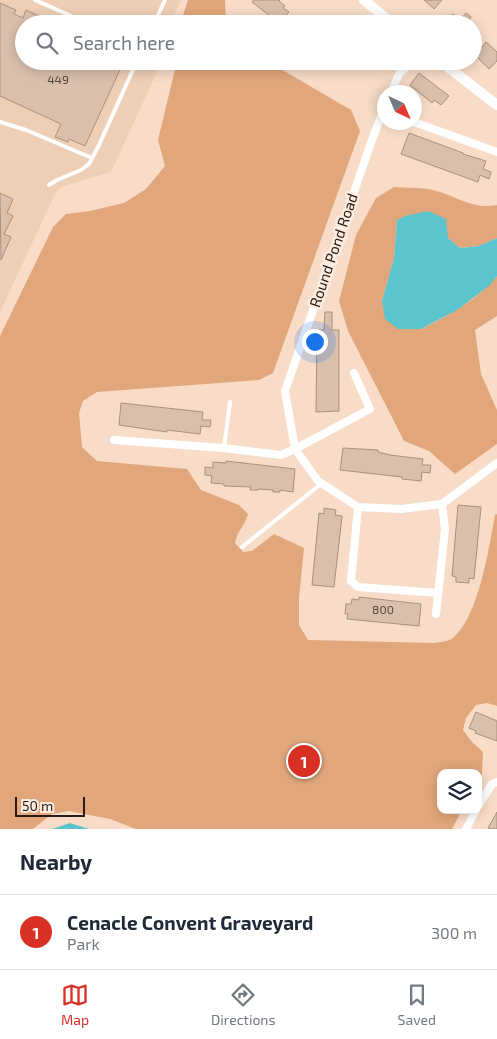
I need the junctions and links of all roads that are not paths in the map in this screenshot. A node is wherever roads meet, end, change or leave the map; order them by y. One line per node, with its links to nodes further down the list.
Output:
1 (35, 0): 4 (lane)
2 (165, 0): 5 (lane)
3 (364, 0): 6 (street)
4 (69, 15)
5 (158, 15)
6 (382, 15)
7 (133, 70): 16 (lane)
8 (403, 70): 10 (street)
9 (452, 70): 11 (street)
10 (394, 85)
11 (497, 105)
12 (0, 122): 16 (lane)
13 (422, 125): 15 (street)
14 (377, 127): 22 (street, Round Pond Road)
15 (497, 152)
16 (92, 158): 17 (lane)
17 (49, 185)
18 (354, 373): 22 (street)
19 (230, 402): 21 (lane)
20 (114, 440): 21 (street)
21 (224, 448): 22 (street)
22 (295, 450): 24 (street, Round Pond Road)
23 (497, 463): 25 (street, Round Pond Road)
24 (321, 484): 26 (street, Round Pond Road); 27 (lane)
25 (442, 504): 26 (street, Round Pond Road); 28 (street)
26 (358, 507): 28 (street)
27 (242, 547)
28 (438, 593): 29 (street)
29 (436, 614)
30 (497, 782): 31 (street)
31 (482, 800)
32 (474, 814): 33 (street)
33 (466, 829)

